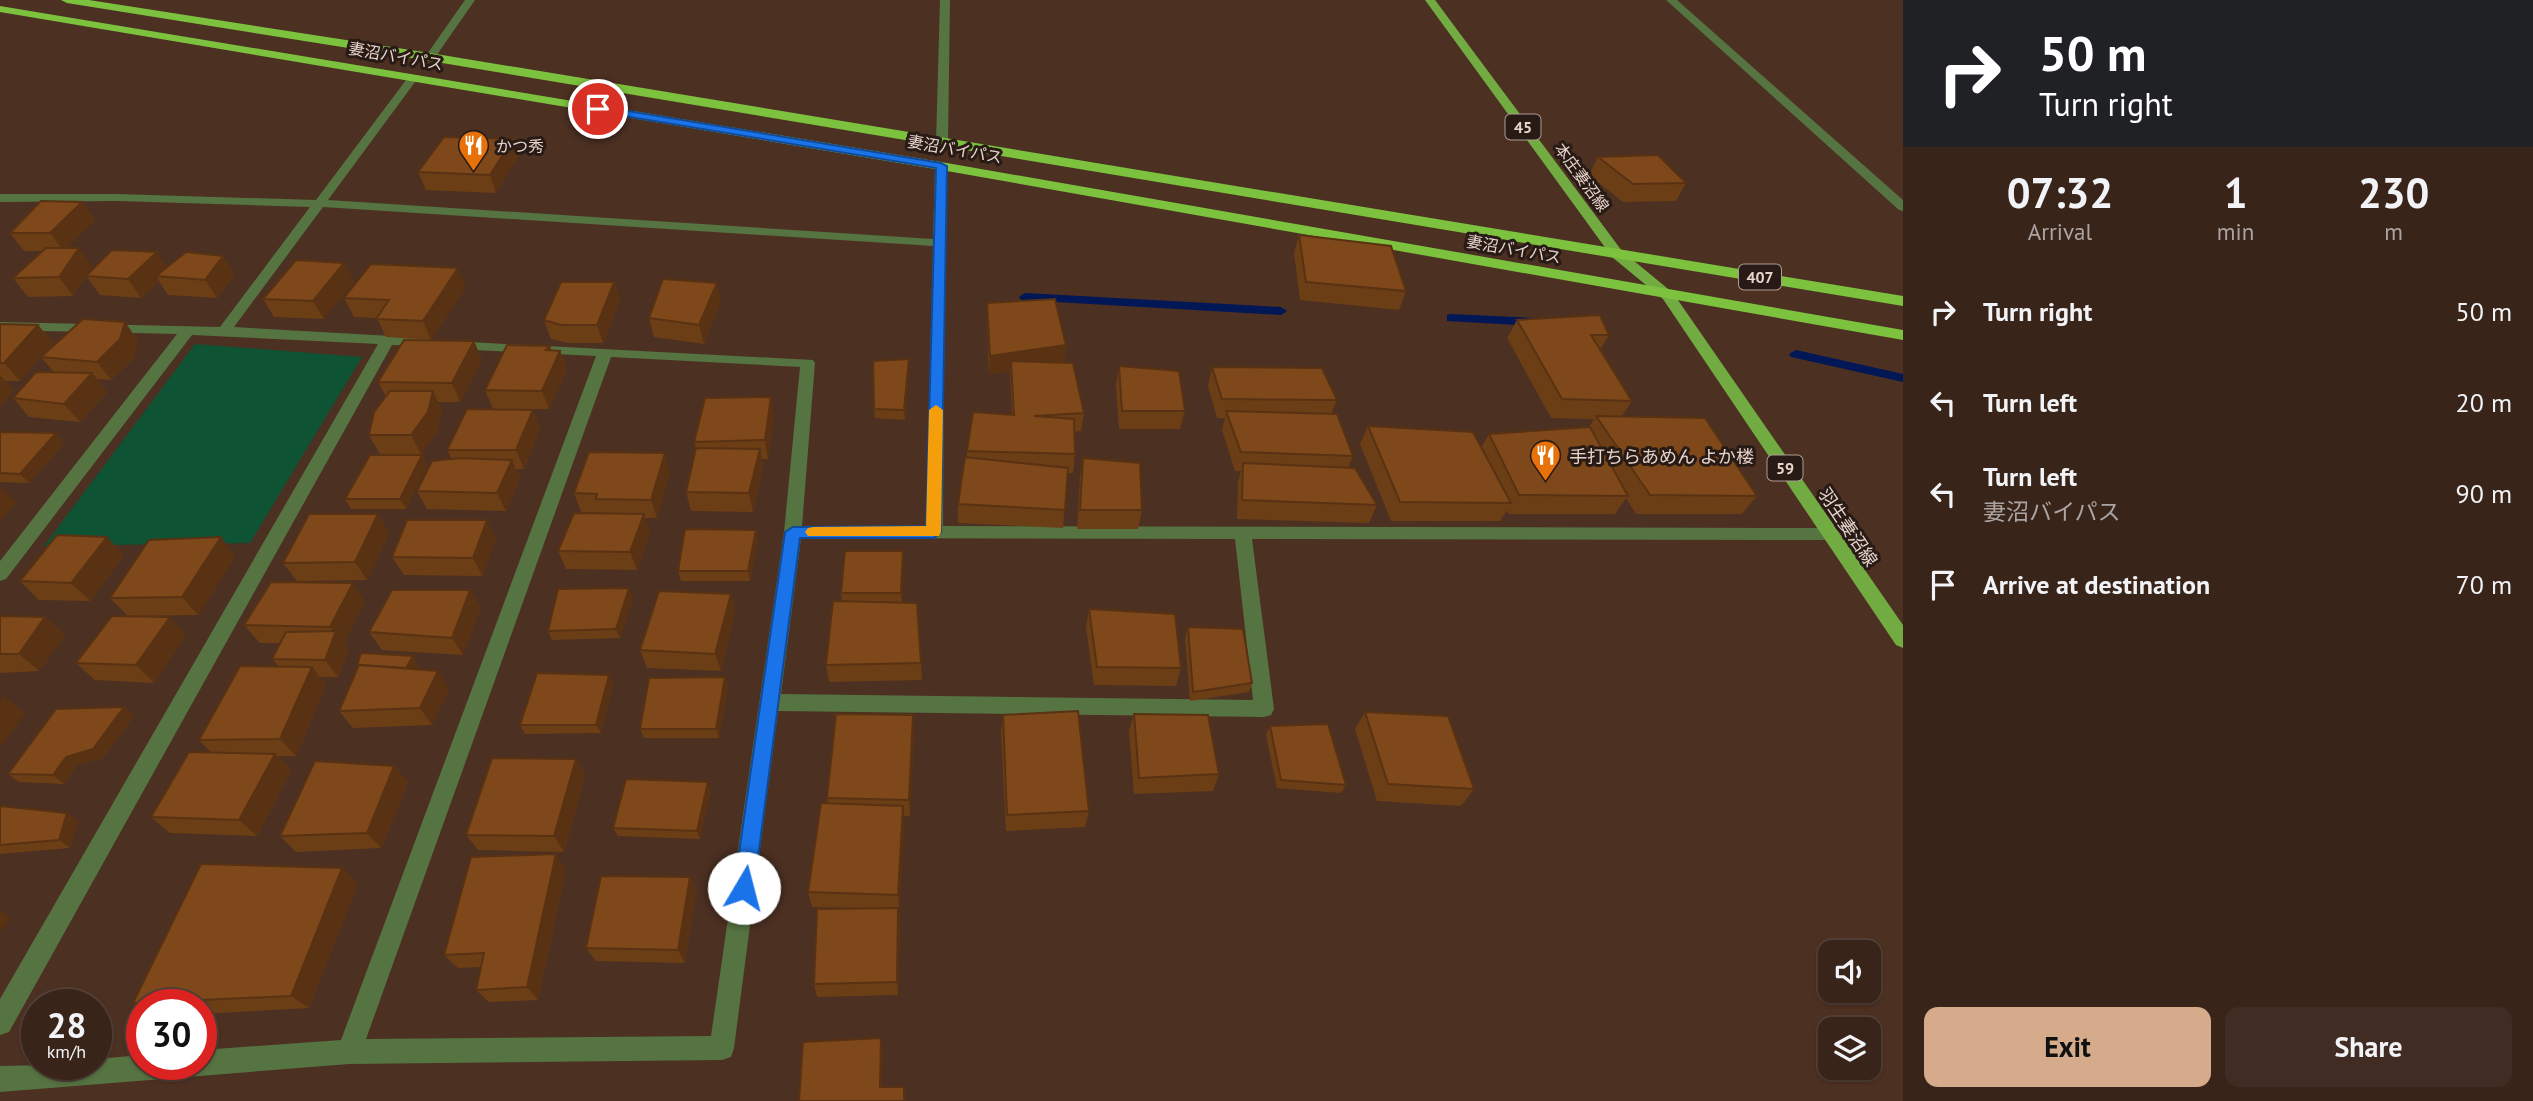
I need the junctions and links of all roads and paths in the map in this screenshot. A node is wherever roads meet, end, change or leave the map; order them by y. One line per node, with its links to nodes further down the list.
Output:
1 (67, 0): 7 (highway, 妻沼バイパス / 407)
2 (470, 0): 7 (street)
3 (945, 0): 9 (street)
4 (1430, 0): 15 (main road, 本庄妻沼線 / 45)
5 (1671, 0): 13 (street)
6 (0, 9): 8 (highway, 妻沼バイパス / 407)
7 (429, 57): 9 (highway, 妻沼バイパス / 407)
8 (413, 78): 10 (highway, 妻沼バイパス / 407); 12 (street)
9 (942, 142): 15 (highway, 妻沼バイパス / 407)
10 (941, 166): 14 (street); 16 (highway, 妻沼バイパス / 407)
11 (0, 198): 12 (street)
12 (320, 203): 14 (street); 20 (street)
13 (1903, 207)
14 (940, 243): 25 (street)
15 (1616, 254): 16 (main road, 本庄妻沼線 / 45); 17 (highway, 妻沼バイパス / 407)
16 (1668, 296): 21 (highway, 妻沼バイパス / 407); 27 (main road, 羽生妻沼線 / 59)
17 (1903, 301)
18 (0, 326): 19 (street)
19 (188, 330): 20 (street); 28 (street)
20 (223, 331): 22 (street)
21 (1903, 335)
22 (387, 340): 23 (street); 31 (street)
23 (605, 352): 24 (street); 32 (street)
24 (793, 532): 25 (street); 30 (street)
25 (934, 532): 26 (street)
26 (1243, 533): 27 (street); 30 (street)
27 (1829, 534): 29 (main road, 羽生妻沼線 / 59)
28 (0, 574)
29 (1903, 640)
30 (770, 702): 32 (street)
31 (0, 1023)
32 (349, 1052): 33 (street)
33 (217, 1062)
34 (126, 1069): 35 (street)
35 (0, 1079)

